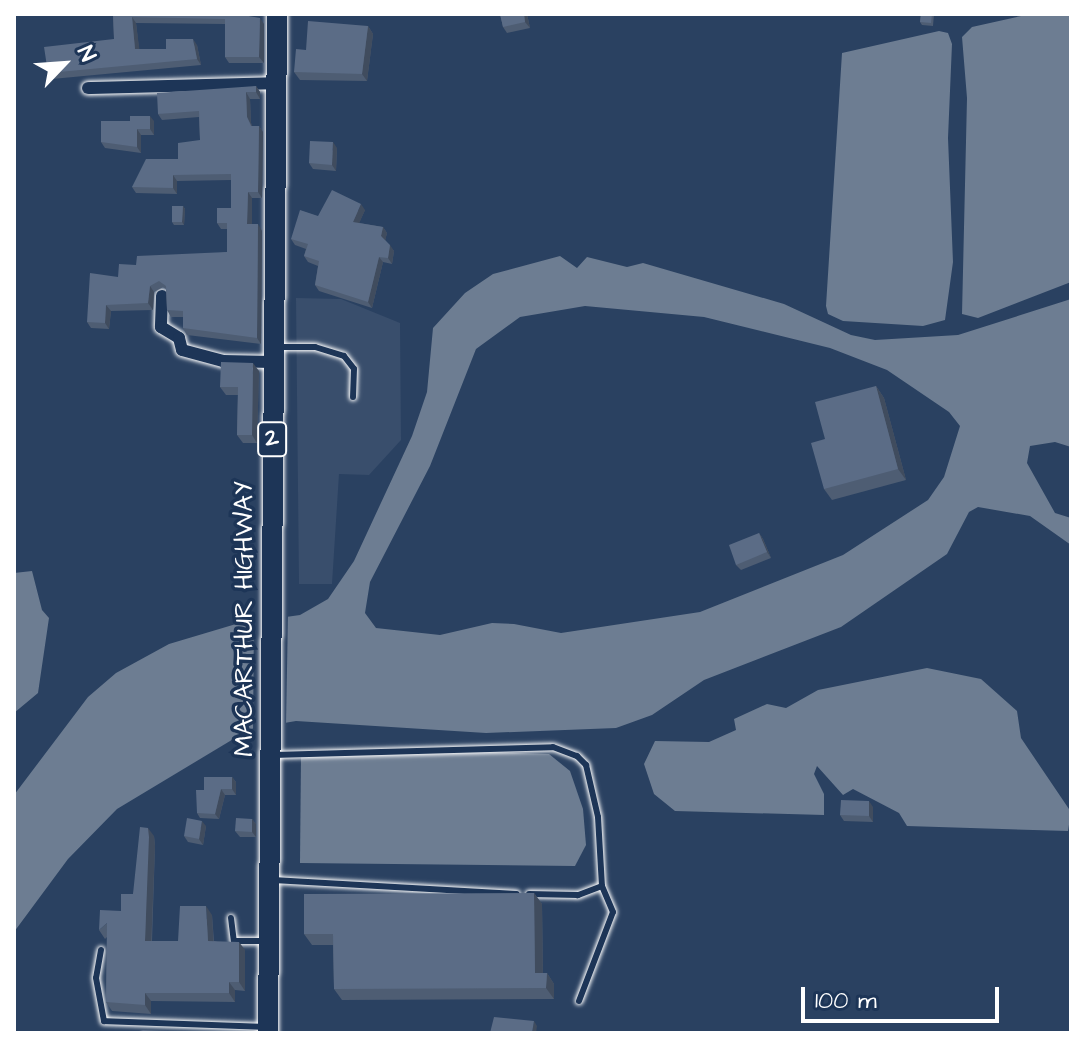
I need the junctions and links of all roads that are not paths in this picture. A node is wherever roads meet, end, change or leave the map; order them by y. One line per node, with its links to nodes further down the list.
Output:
1 (277, 14): 2 (highway, MACARTHUR HIGHWAY / 2)
2 (276, 83): 3 (street); 5 (highway, MACARTHUR HIGHWAY / 2)
3 (88, 88)
4 (162, 296): 5 (street)
5 (272, 355): 6 (lane); 7 (highway, MACARTHUR HIGHWAY / 2)
6 (353, 397)
7 (270, 755): 8 (highway, MACARTHUR HIGHWAY / 2); 9 (lane)
8 (269, 880): 9 (lane); 11 (highway, MACARTHUR HIGHWAY / 2)
9 (602, 886): 13 (lane)
10 (231, 918): 11 (lane)
11 (267, 941): 14 (highway, MACARTHUR HIGHWAY / 2)
12 (101, 950): 14 (lane)
13 (579, 1001)
14 (268, 1030)

